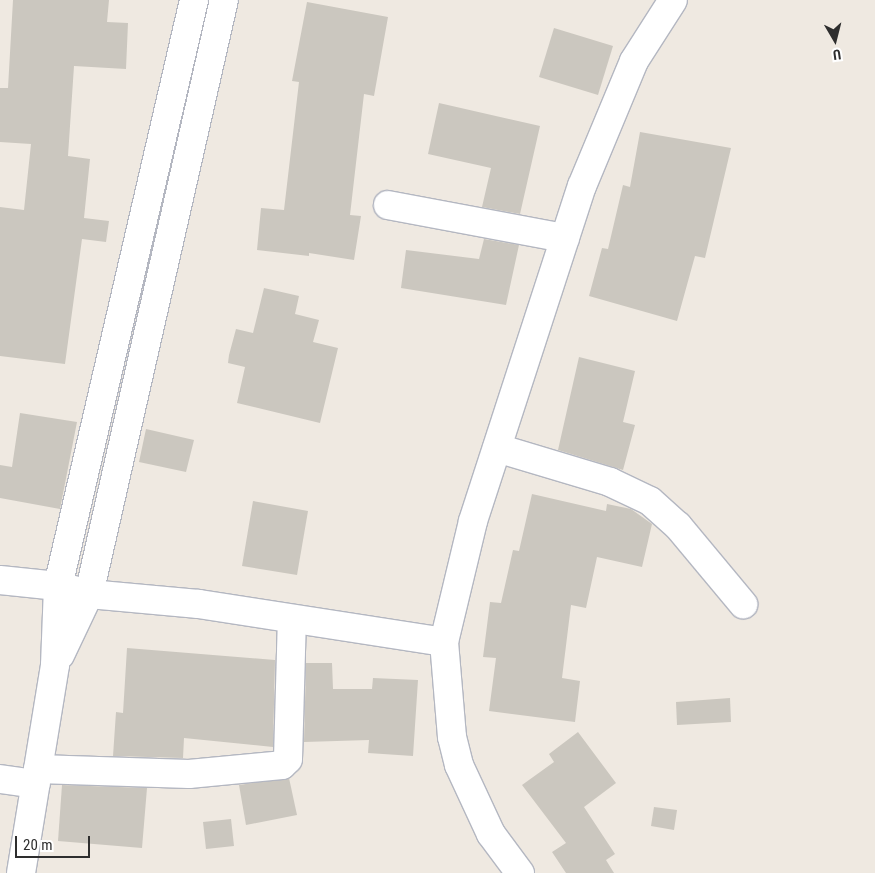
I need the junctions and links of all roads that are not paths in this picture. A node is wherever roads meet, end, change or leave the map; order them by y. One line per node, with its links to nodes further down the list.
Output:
1 (194, 0): 8 (street)
2 (224, 0): 9 (street)
3 (673, 0): 5 (street)
4 (388, 204): 5 (street)
5 (565, 238): 6 (street)
6 (497, 448): 10 (street); 12 (street)
7 (0, 580): 8 (street)
8 (58, 586): 9 (street); 13 (street)
9 (89, 594): 11 (street); 13 (street)
10 (744, 604)
11 (292, 619): 12 (street); 14 (street)
12 (444, 642): 17 (street)
13 (55, 665): 14 (street)
14 (37, 777): 15 (street); 16 (street)
15 (0, 779)
16 (21, 873)
17 (520, 873)

